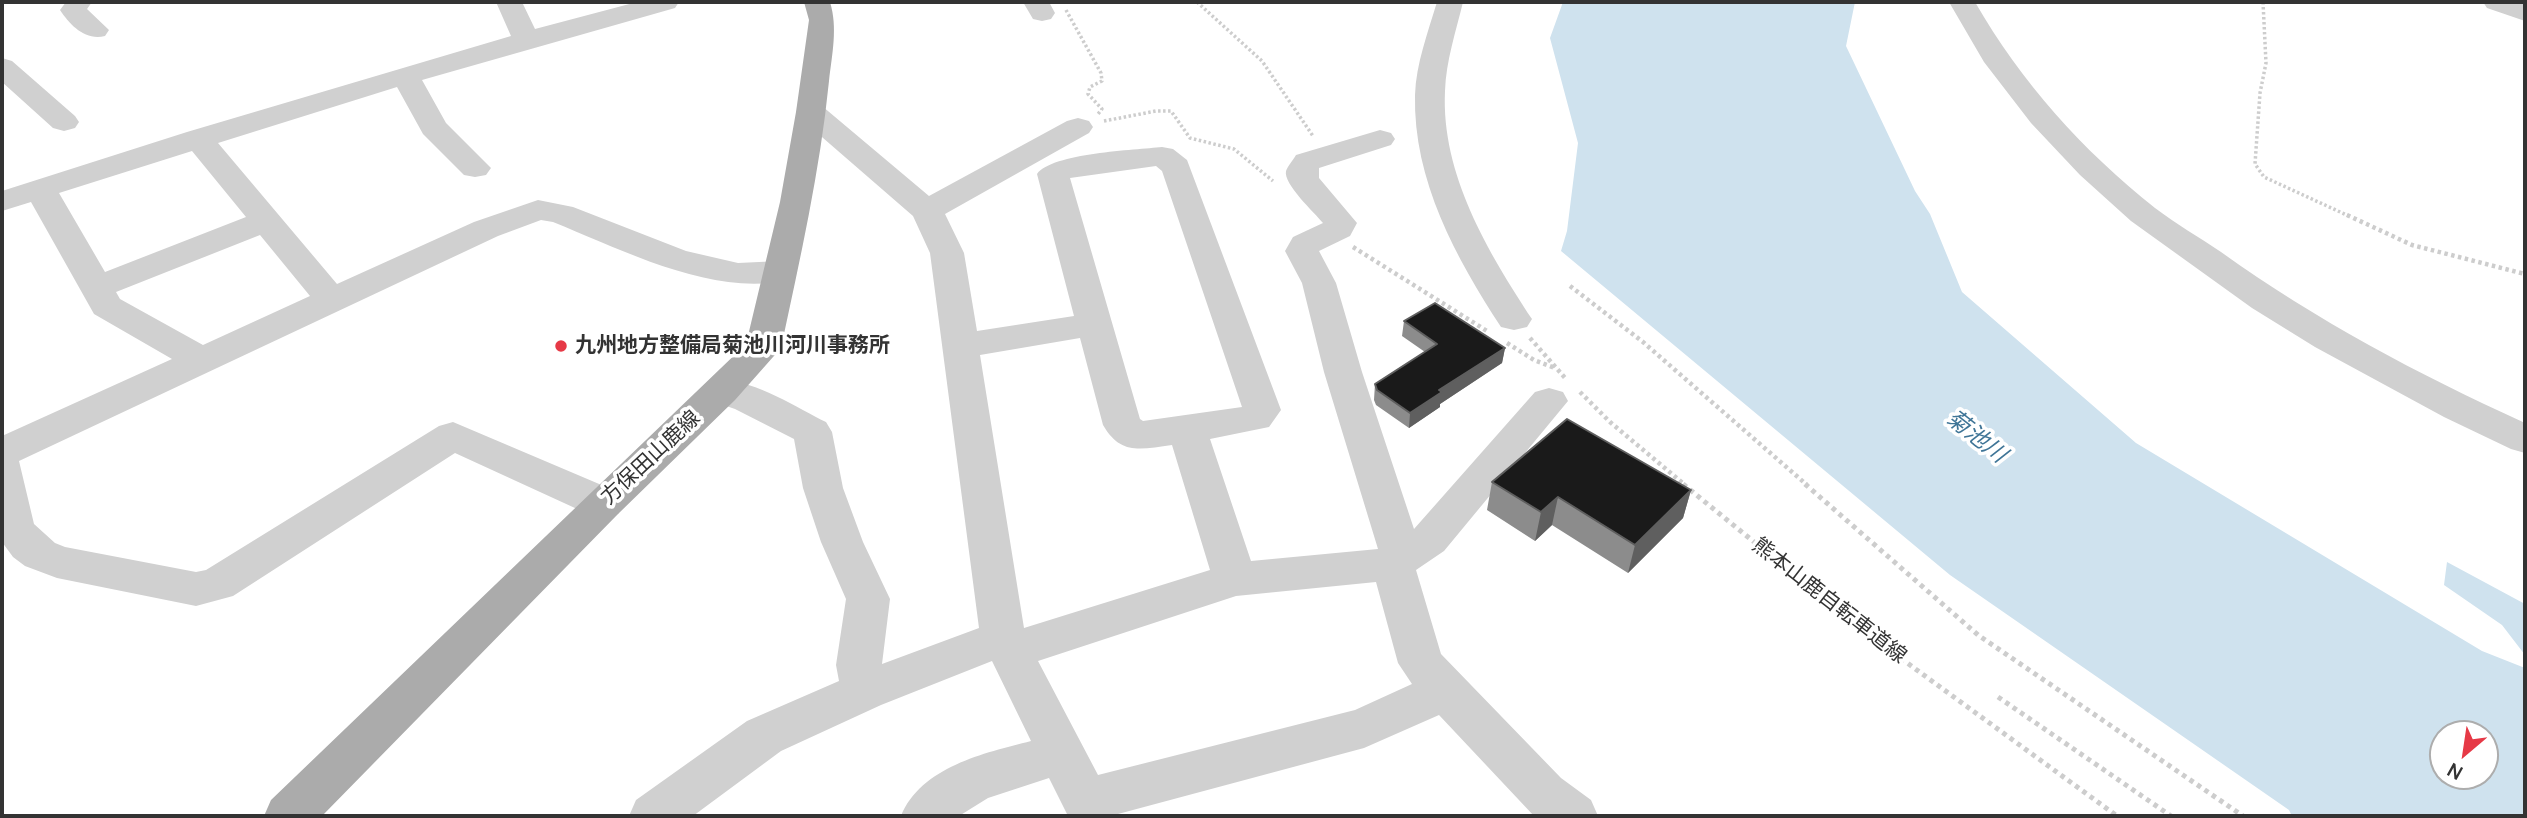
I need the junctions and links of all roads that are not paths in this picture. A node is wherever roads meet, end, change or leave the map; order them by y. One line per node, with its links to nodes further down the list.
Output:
1 (79, 2): 9 (street)
2 (509, 2): 10 (street)
3 (666, 2): 10 (street)
4 (817, 2): 13 (main road, 方保田山鹿線)
5 (1450, 2): 26 (street)
6 (1962, 2): 33 (street)
7 (2496, 2): 8 (street)
8 (2525, 13)
9 (95, 30)
10 (526, 39): 12 (street)
11 (2, 67): 14 (street)
12 (405, 75): 16 (street); 18 (street)
13 (811, 112): 21 (street); 23 (main road, 方保田山鹿線)
14 (64, 122)
15 (1087, 122): 21 (street)
16 (198, 138): 19 (street); 22 (street)
17 (1380, 139): 37 (street)
18 (475, 168)
19 (40, 189): 20 (street); 24 (street)
20 (2, 201)
21 (927, 211): 28 (street)
22 (266, 221): 24 (street); 25 (street)
23 (780, 272): 25 (street); 31 (main road, 方保田山鹿線)
24 (97, 287): 29 (street)
25 (332, 300): 29 (street)
26 (1514, 319)
27 (1094, 324): 28 (street); 32 (street); 32 (street)
28 (960, 346): 39 (street)
29 (202, 360): 34 (street)
30 (1553, 384): 37 (street)
31 (722, 391): 36 (main road, 方保田山鹿線); 41 (street)
32 (1187, 430): 38 (street)
33 (2525, 439)
34 (2, 452)
35 (2, 466): 36 (street)
36 (603, 503): 44 (main road, 方保田山鹿線)
37 (1397, 560): 38 (street); 40 (street)
38 (1235, 579): 39 (street)
39 (1007, 645): 41 (street); 42 (street)
40 (1446, 690): 43 (street); 47 (street)
41 (864, 691): 45 (street)
42 (1062, 753): 43 (street); 46 (street)
43 (1090, 808)
44 (289, 816)
45 (654, 816)
46 (926, 816)
47 (1573, 816)

